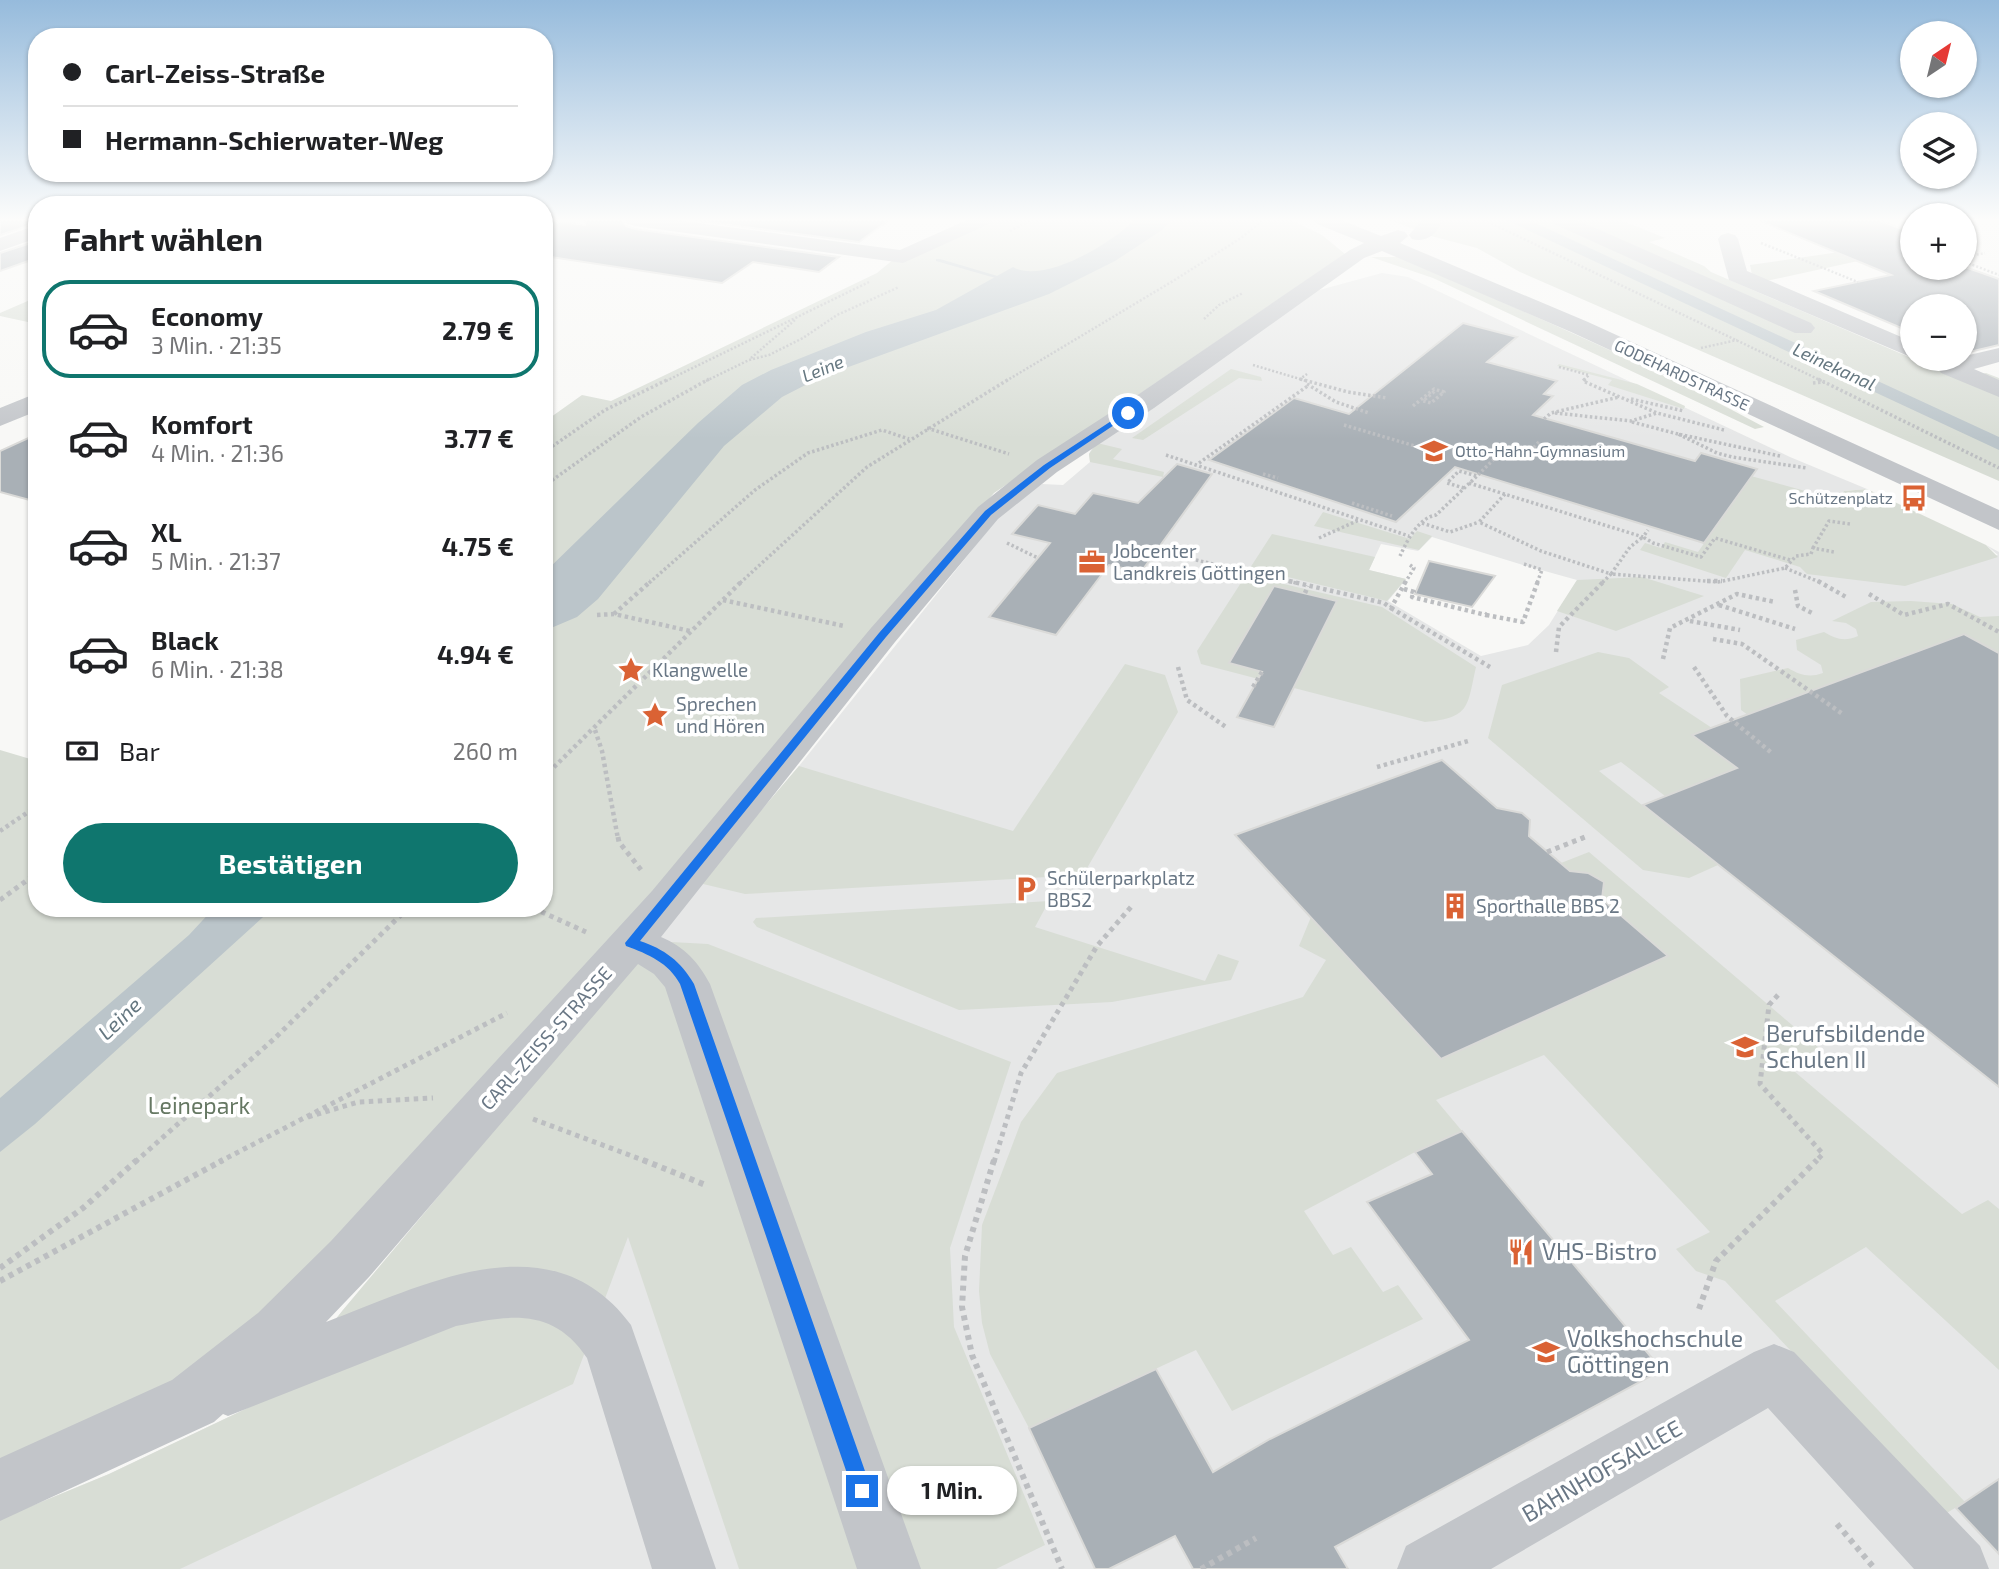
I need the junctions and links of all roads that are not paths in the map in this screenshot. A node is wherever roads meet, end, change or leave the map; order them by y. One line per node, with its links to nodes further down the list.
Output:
1 (1301, 293): 16 (street, CARL-ZEISS-STRASSE)
2 (1522, 293): 15 (street, GODEHARDSTRASSE)
3 (1535, 293): 14 (street, GODEHARDSTRASSE)
4 (1724, 293): 6 (street)
5 (1780, 293): 7 (street)
6 (1802, 328)
7 (1900, 345)
8 (1999, 355): 9 (street)
9 (1977, 358)
10 (1958, 371): 11 (street)
11 (1999, 389)
12 (28, 405): 13 (street)
13 (0, 418)
14 (1999, 500)
15 (1999, 521)
16 (631, 943): 17 (street, CARL-ZEISS-STRASSE); 20 (street)
17 (193, 1401): 18 (street, CARL-ZEISS-STRASSE); 19 (street)
18 (0, 1490)
19 (684, 1569)
20 (889, 1569)
21 (1429, 1569): 22 (street, BAHNHOFSALLEE)
22 (1957, 1569)

